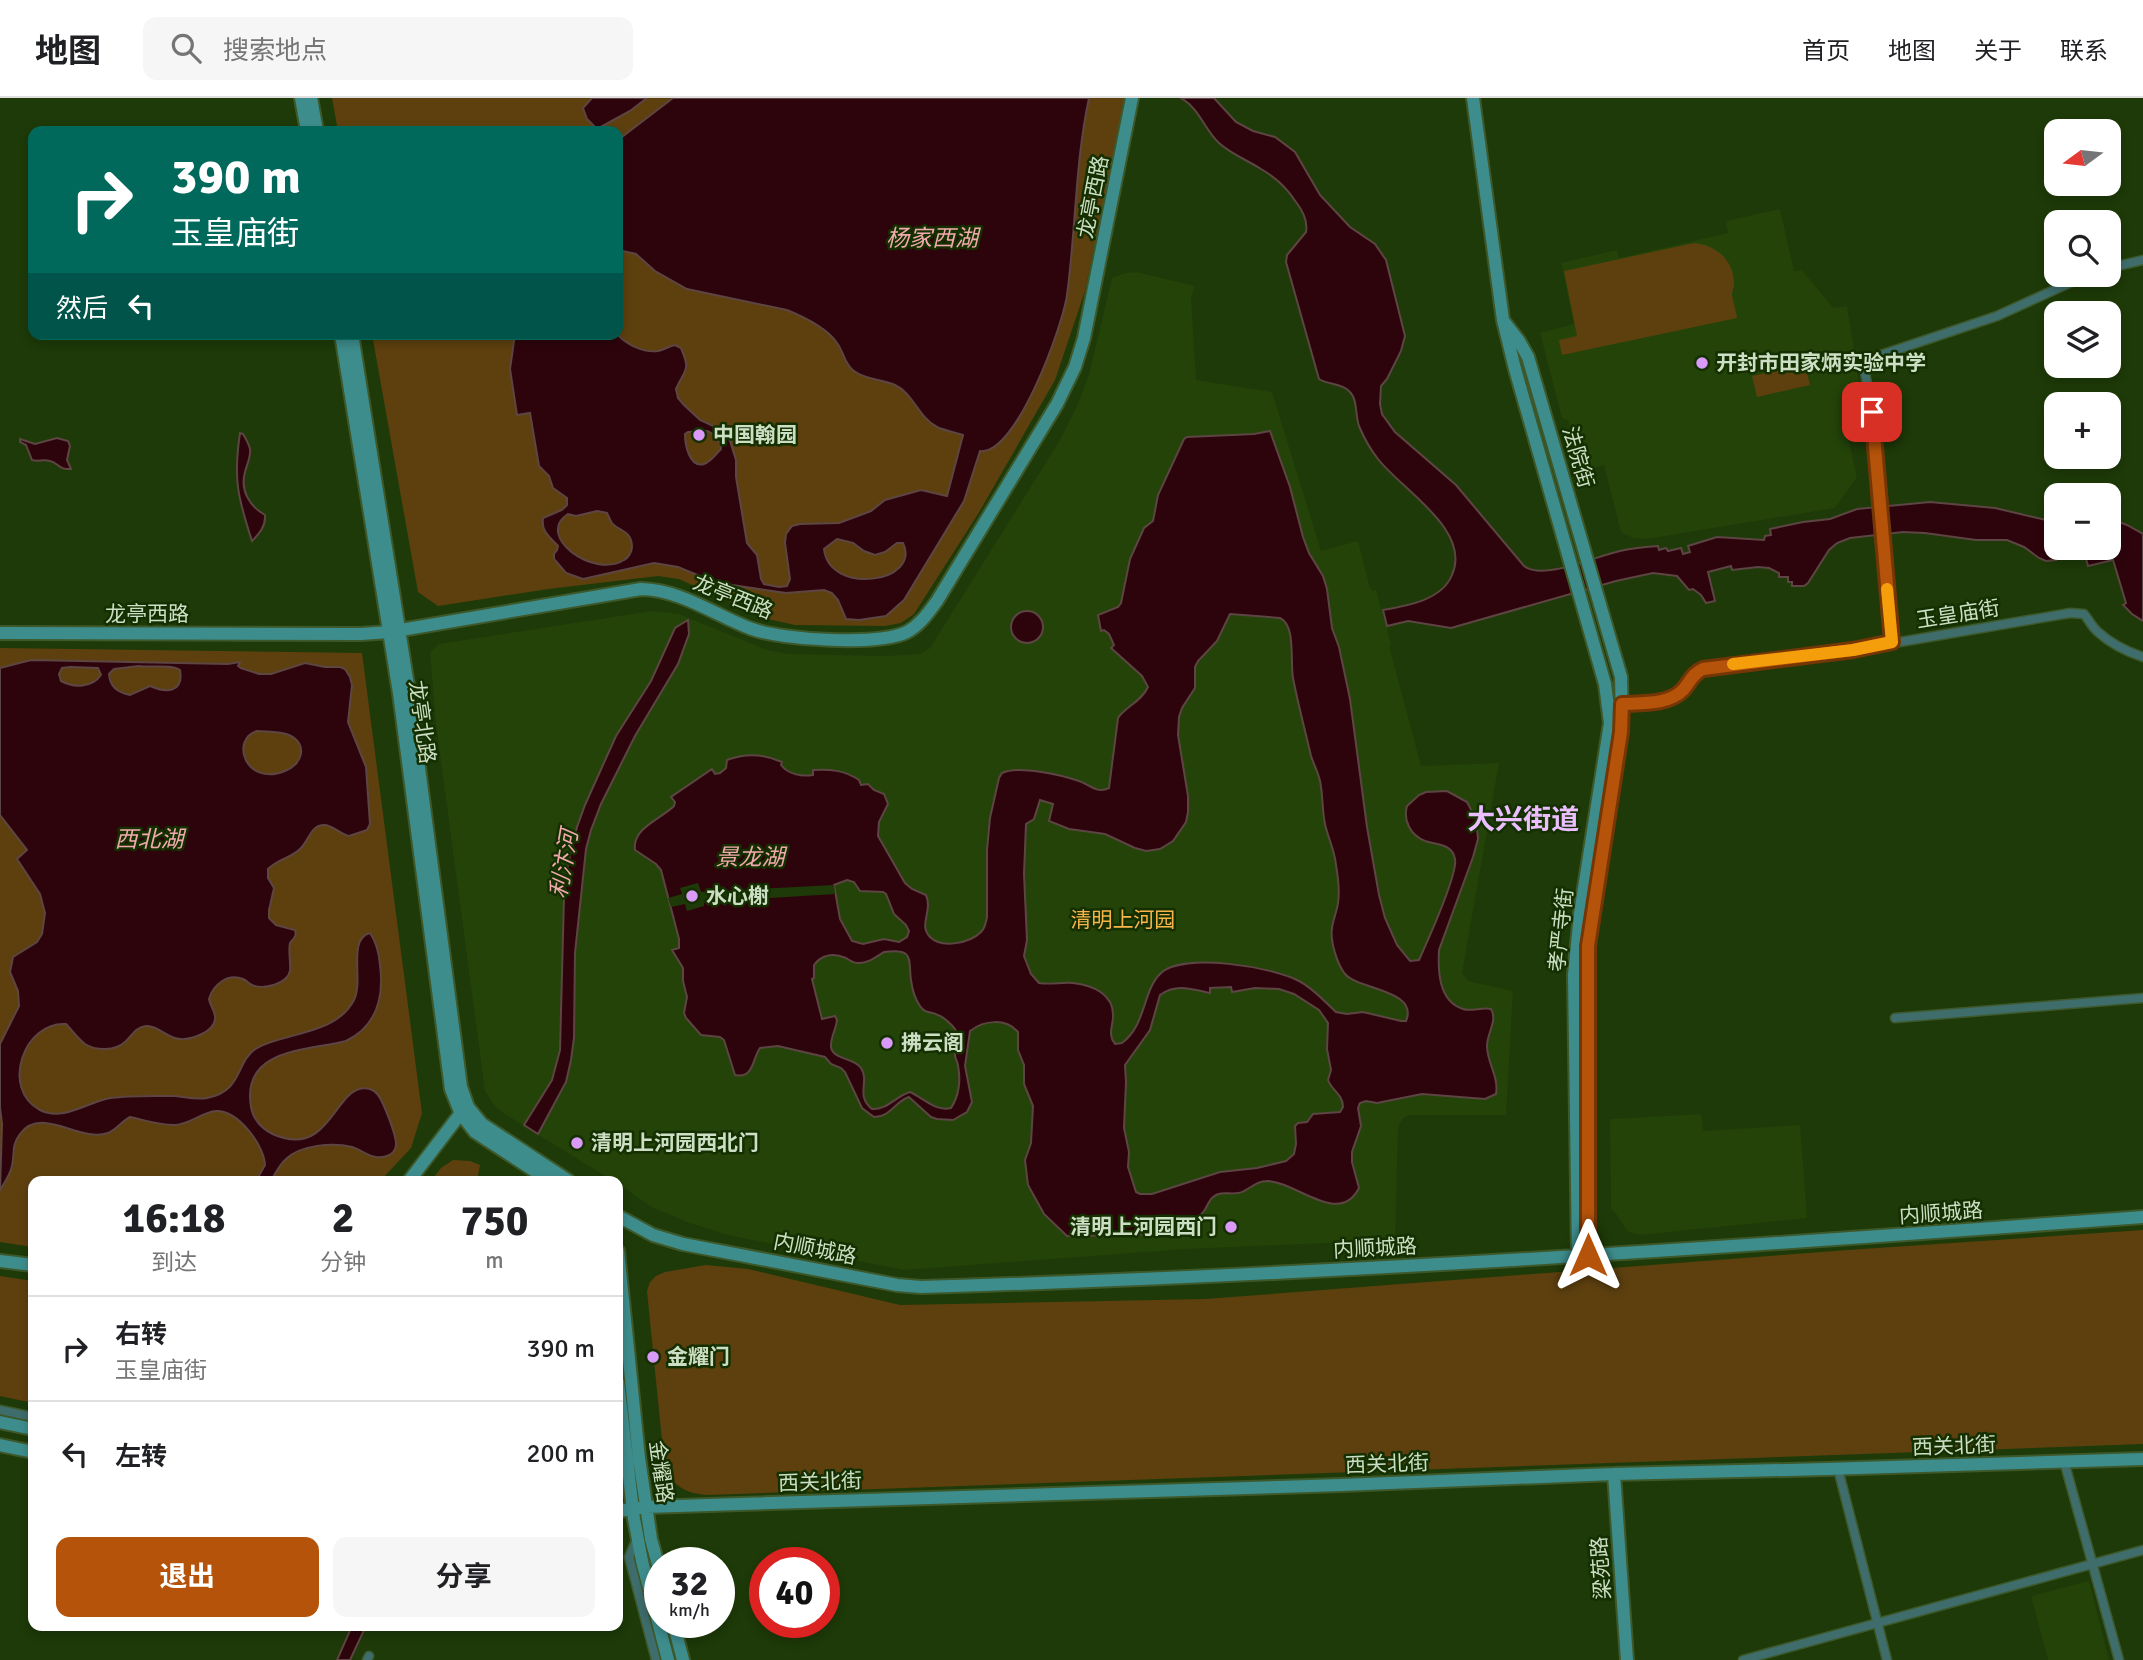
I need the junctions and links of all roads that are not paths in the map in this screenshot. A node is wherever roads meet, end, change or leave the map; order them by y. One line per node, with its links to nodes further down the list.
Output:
1 (301, 98): 5 (street)
2 (311, 98): 6 (street)
3 (1132, 98): 15 (street, 龙亭西路)
4 (1473, 98): 10 (street, 法院街)
5 (306, 126)
6 (316, 126)
7 (2143, 260): 8 (street)
8 (2121, 265)
9 (2061, 287): 17 (street)
10 (1503, 320): 13 (street, 法院街); 14 (street, 法院街)
11 (342, 340): 15 (street, 龙亭北路)
12 (353, 340): 15 (street, 龙亭北路)
13 (1602, 612): 20 (street, 孝严寺街)
14 (1585, 614): 19 (street, 孝严寺街)
15 (394, 632): 16 (street, 龙亭西路); 23 (street, 龙亭北路)
16 (0, 633)
17 (1892, 642): 18 (street, 玉皇庙街); 20 (street, 玉皇庙街)
18 (2143, 657)
19 (1608, 704): 20 (street, 玉皇庙街); 29 (street, 孝严寺街)
20 (1622, 704): 29 (street, 孝严寺街)
21 (2143, 998): 22 (street)
22 (1895, 1018)
23 (466, 1110): 24 (street); 25 (street); 26 (street)
24 (413, 1176)
25 (542, 1176)
26 (561, 1176)
27 (2143, 1217): 29 (street, 内顺城路)
28 (623, 1219): 29 (street, 内顺城路)
29 (1583, 1255)
30 (0, 1261): 31 (street)
31 (28, 1264)
32 (623, 1300): 45 (street, 金耀路)
33 (0, 1410): 34 (street)
34 (28, 1416)
35 (0, 1422): 37 (street)
36 (623, 1427): 46 (street, 金耀路)
37 (28, 1428)
38 (0, 1445): 39 (street)
39 (28, 1451)
40 (2143, 1458): 41 (street, 西关北街)
41 (2064, 1461): 42 (street, 西关北街); 51 (street)
42 (1838, 1469): 43 (street, 西关北街); 52 (street)
43 (1614, 1474): 45 (street, 西关北街); 57 (street, 梁苑路)
44 (623, 1504): 46 (street)
45 (646, 1507): 46 (street, 西关北街); 49 (street, 金耀路)
46 (632, 1508): 47 (street, 西关北街); 48 (street, 金耀路)
47 (623, 1510)
48 (638, 1538): 54 (street); 55 (street, 金耀路)
49 (655, 1547)
50 (2143, 1550): 51 (street)
51 (2093, 1564): 52 (street); 60 (street)
52 (1878, 1624): 58 (street); 59 (street)
53 (677, 1638): 56 (street)
54 (656, 1660)
55 (668, 1660)
56 (683, 1660)
57 (1627, 1660)
58 (1744, 1660)
59 (1887, 1660)
60 (2119, 1660)

